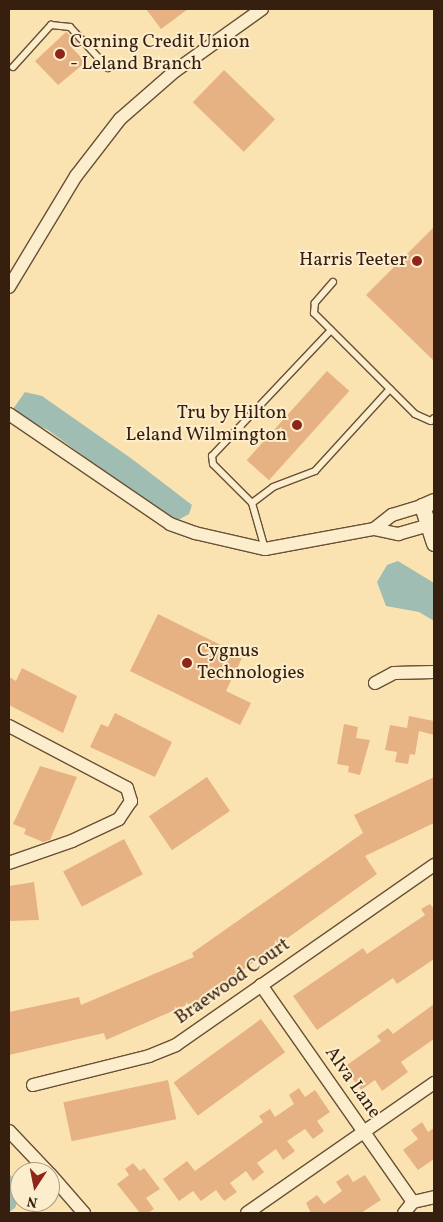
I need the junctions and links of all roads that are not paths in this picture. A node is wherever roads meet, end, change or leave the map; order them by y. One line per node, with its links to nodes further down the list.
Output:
1 (262, 9): 5 (street)
2 (13, 67): 3 (lane)
3 (108, 68)
4 (333, 282): 6 (lane)
5 (9, 287)
6 (331, 330): 7 (lane); 10 (lane)
7 (390, 389): 9 (lane); 10 (lane)
8 (9, 414): 15 (street)
9 (434, 418)
10 (252, 503): 15 (lane)
11 (428, 504): 12 (street); 13 (street)
12 (430, 525): 13 (street); 14 (street)
13 (374, 529): 15 (street)
14 (434, 543)
15 (265, 549)
16 (434, 672): 17 (street)
17 (375, 683)
18 (9, 726): 19 (street)
19 (9, 863)
20 (434, 865): 21 (street, Braewood Court)
21 (262, 985): 23 (street, Braewood Court); 25 (street, Alva Lane)
22 (434, 1083): 25 (street)
23 (33, 1085)
24 (9, 1131): 26 (street)
25 (364, 1132): 29 (street, Alva Lane); 31 (street)
26 (39, 1162)
27 (60, 1186): 30 (street)
28 (434, 1198): 29 (street)
29 (413, 1202): 32 (street)
30 (84, 1213)
31 (247, 1213)
32 (404, 1213)

